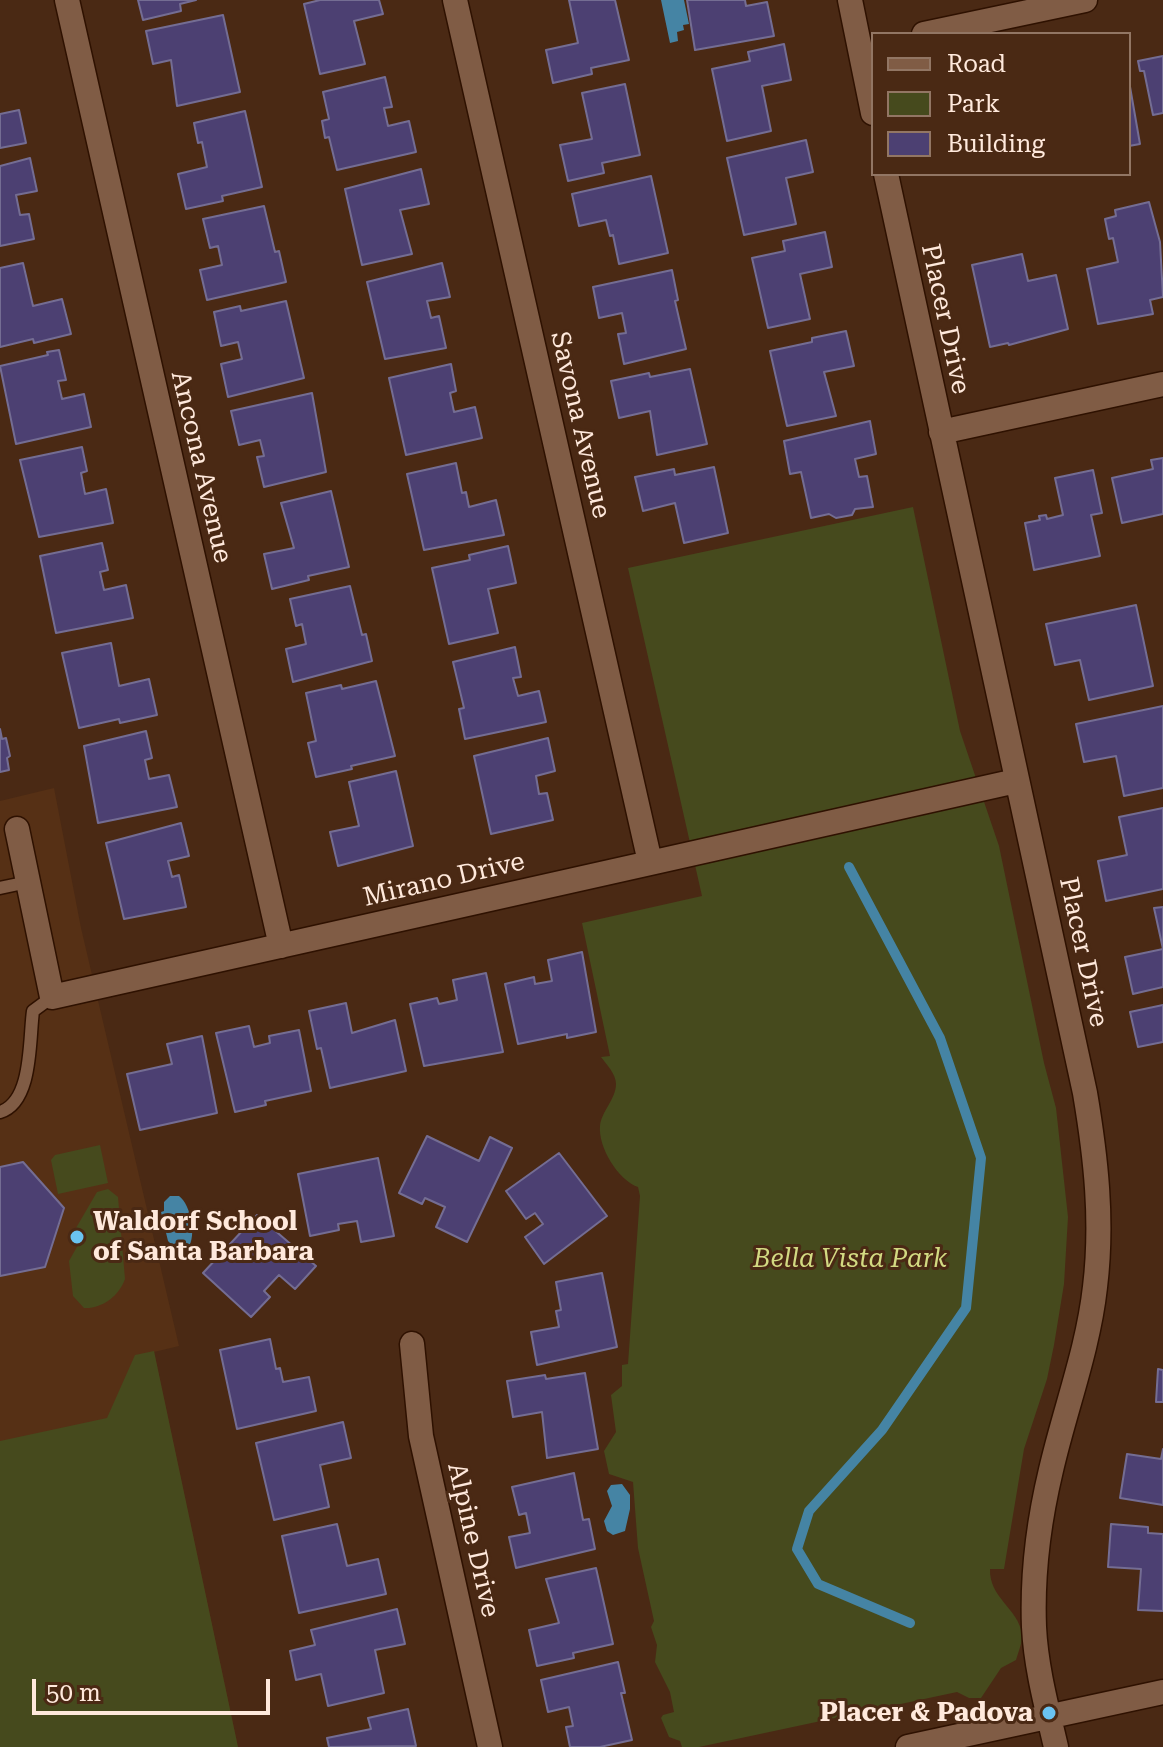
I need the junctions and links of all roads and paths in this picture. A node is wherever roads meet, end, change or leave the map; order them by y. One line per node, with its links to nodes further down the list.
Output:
1 (67, 0): 16 (street, Ancona Avenue)
2 (455, 0): 13 (street, Savona Avenue)
3 (850, 0): 6 (street)
4 (1085, 0): 5 (street)
5 (933, 32)
6 (866, 46): 7 (street)
7 (871, 94)
8 (886, 176): 10 (street, Placer Drive)
9 (1163, 384): 10 (street)
10 (941, 432): 11 (street, Placer Drive)
11 (1016, 781): 13 (street, Mirano Drive); 21 (street, Placer Drive)
12 (17, 829): 14 (street)
13 (650, 862): 16 (street, Mirano Drive)
14 (28, 882): 15 (lane); 17 (street)
15 (0, 888)
16 (281, 946): 17 (street, Mirano Drive)
17 (52, 997): 18 (lane)
18 (0, 1112)
19 (412, 1344): 22 (street, Alpine Drive)
20 (1163, 1692): 21 (street)
21 (1049, 1716): 23 (street); 24 (street, Placer Drive)
22 (490, 1747)
23 (908, 1747)
24 (1056, 1747)

